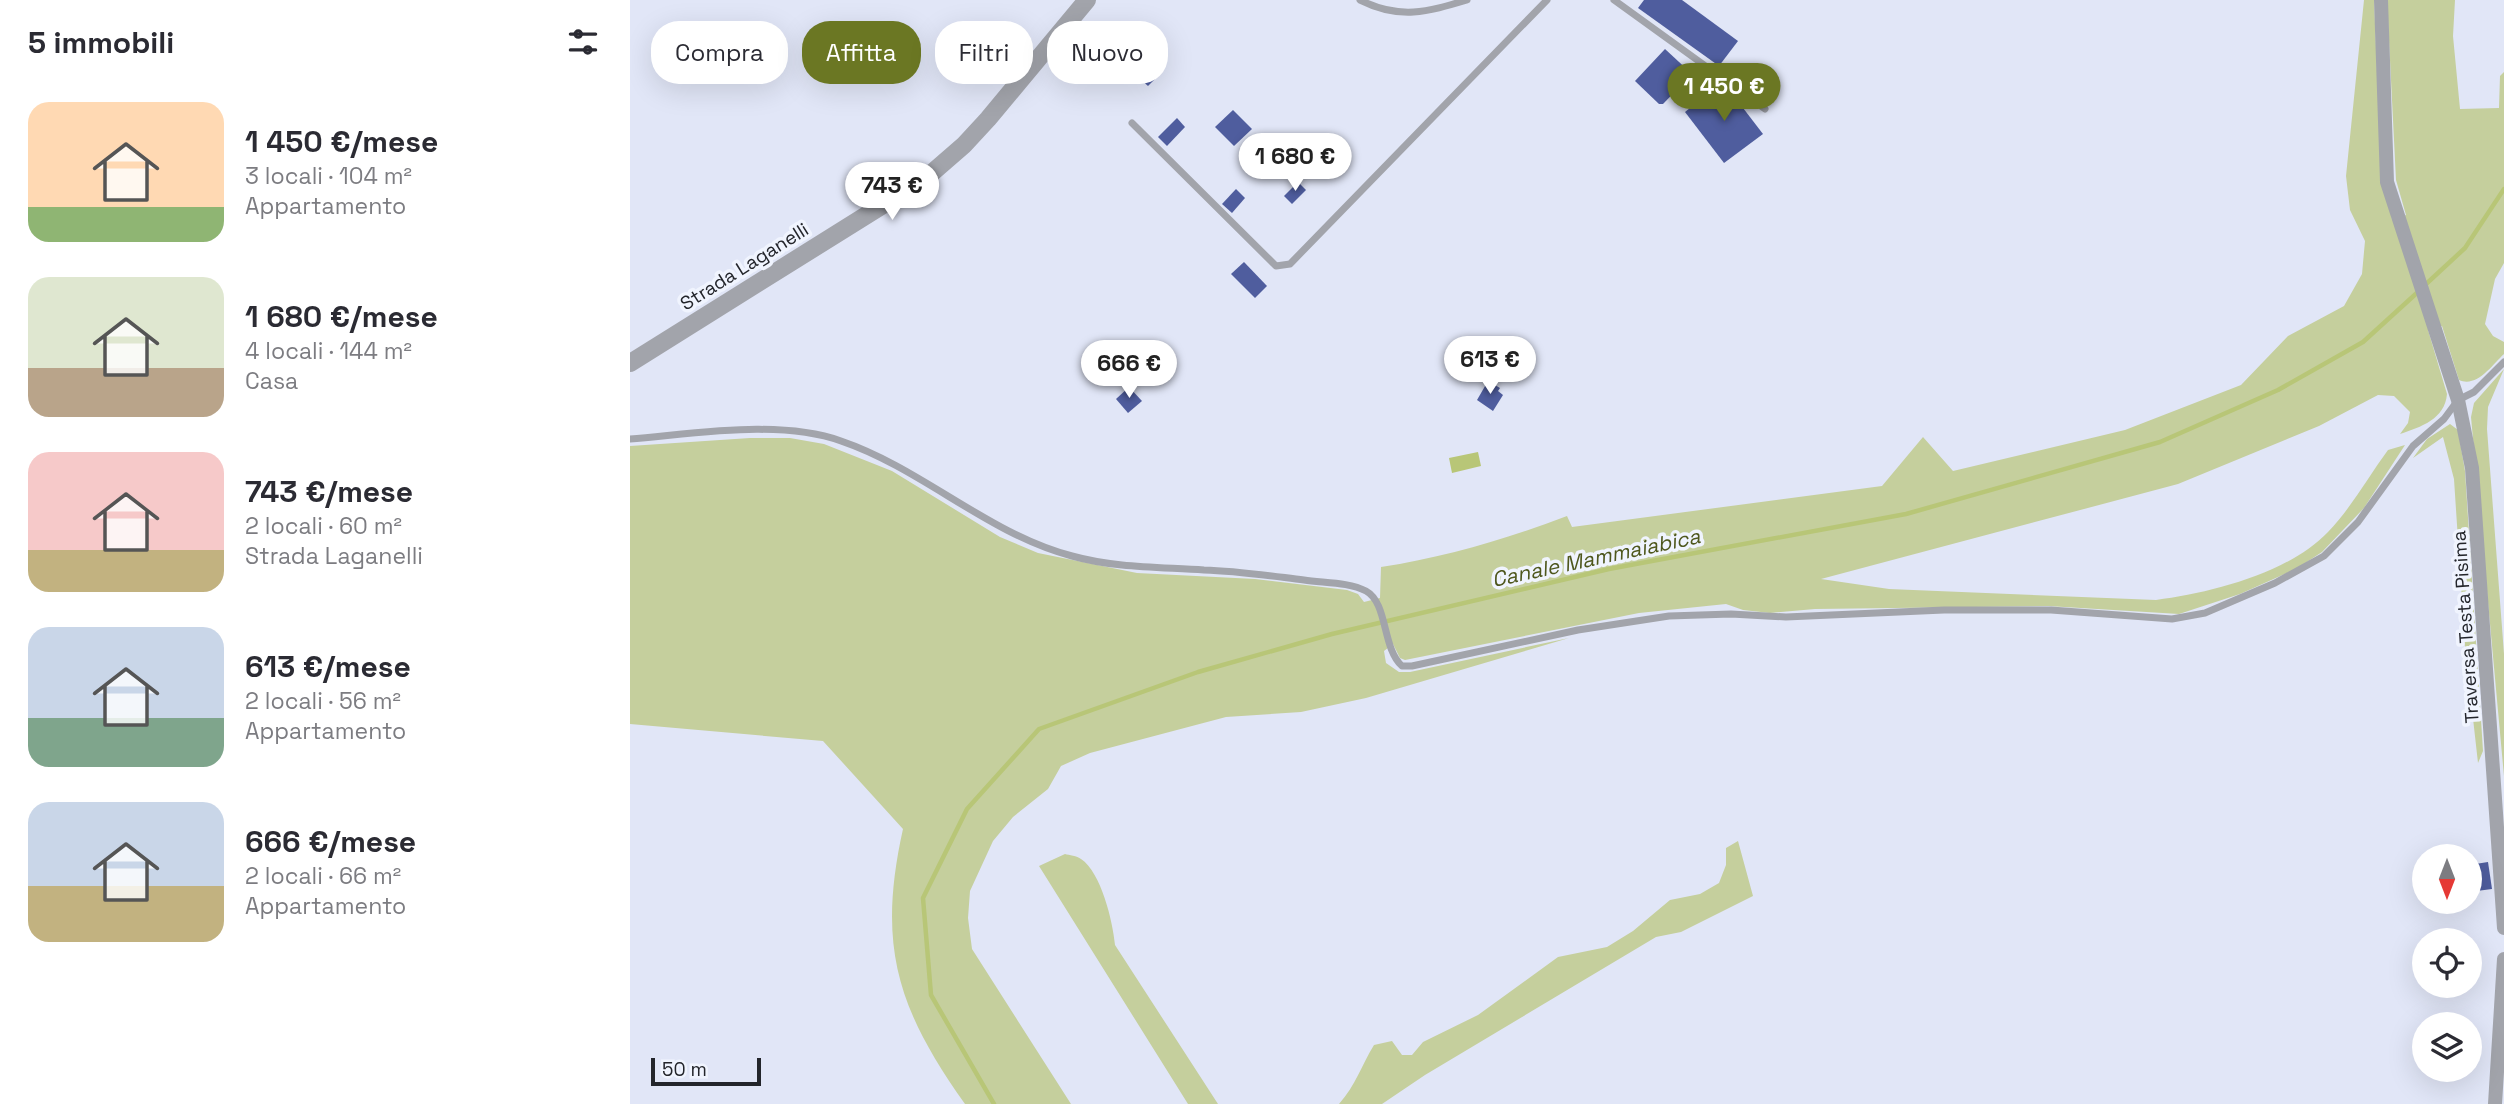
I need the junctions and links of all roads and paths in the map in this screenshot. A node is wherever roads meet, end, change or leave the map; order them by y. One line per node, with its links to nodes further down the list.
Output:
1 (1087, 0): 10 (street, Strada Laganelli)
2 (1360, 0): 3 (lane)
3 (1467, 0)
4 (1547, 0): 8 (lane)
5 (1614, 0): 7 (lane)
6 (2381, 0): 11 (street, Traversa Testa Pisima)
7 (1765, 109)
8 (1132, 123)
9 (2504, 362): 11 (lane)
10 (630, 363)
11 (2458, 400): 12 (lane); 13 (street, Traversa Testa Pisima)
12 (630, 439)
13 (2504, 928)
14 (2504, 958): 15 (street)
15 (2495, 1104)

